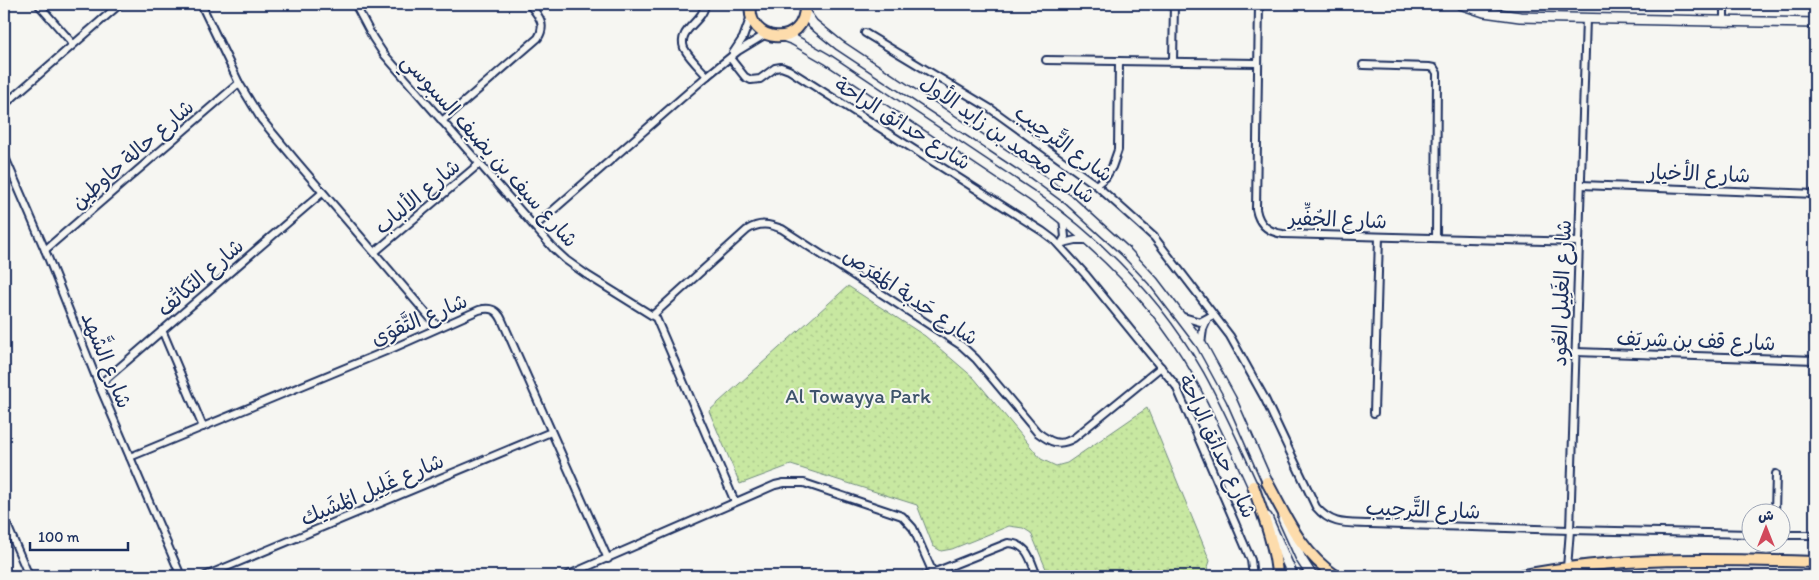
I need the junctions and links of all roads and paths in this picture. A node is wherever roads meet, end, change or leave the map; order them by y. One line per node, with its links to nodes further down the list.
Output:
1 (38, 4): 19 (street)
2 (120, 4): 19 (street)
3 (201, 4): 27 (street)
4 (355, 4): 29 (street, شارع سيف بن يضيف السبوسي)
5 (529, 4): 29 (street)
6 (705, 4): 26 (street)
7 (1174, 4): 23 (street)
8 (1259, 4): 24 (street, شارع الجُفِّير)
9 (1460, 4): 13 (main road)
10 (1724, 4): 14 (street)
11 (805, 6): 18 (main road); 46 (main road, شارع محمد بن زايد الأول)
12 (750, 8): 17 (main road); 20 (street)
13 (1586, 18): 14 (main road); 33 (street, شارع الغَلِيل العُود)
14 (1724, 20): 15 (main road)
15 (1815, 23)
16 (865, 33): 32 (street, شارع التَّرحِيب)
17 (766, 34): 18 (main road); 20 (street)
18 (783, 36): 36 (main road, شارع محمد بن زايد الأول)
19 (73, 44): 28 (street)
20 (730, 58): 26 (street); 42 (street, شارع حدائق الراحة)
21 (1046, 60): 22 (street)
22 (1119, 61): 23 (street); 32 (street)
23 (1172, 61): 24 (street)
24 (1257, 63): 38 (street, شارع الجُفِّير)
25 (1364, 65): 39 (street)
26 (707, 76): 37 (street)
27 (239, 83): 34 (street); 43 (street, شارع حالة حاوطين)
28 (4, 105)
29 (442, 122): 31 (street, شارع سيف بن يضيف السبوسي)
30 (4, 155): 43 (street, شارع الشَّهد)
31 (479, 164): 37 (street, شارع سيف بن يضيف السبوسي); 44 (street, شارع الألباب)
32 (1096, 185): 47 (street, شارع التَّرحِيب)
33 (1581, 185): 35 (street, شارع الأخيار); 41 (street, شارع الغَلِيل العُود)
34 (322, 193): 44 (street); 49 (street, شارع التَكاتُف)
35 (1815, 194)
36 (1062, 217): 40 (main road, شارع محمد بن زايد الأول); 42 (street)
37 (534, 226): 45 (street, شارع سيف بن يضيف السبوسي)
38 (1379, 237): 39 (street, شارع الجُفِّير); 55 (street)
39 (1436, 238): 41 (street, شارع الجُفِّير)
40 (1089, 240): 42 (street); 61 (main road, شارع محمد بن زايد الأول)
41 (1578, 242): 51 (street, شارع الغَلِيل العُود)
42 (1061, 245): 53 (street, شارع حدائق الراحة)
43 (45, 250): 54 (street, شارع الشَّهد)
44 (375, 252): 48 (street)
45 (653, 315): 53 (street, شارع حَدبة المَفرَص); 62 (street)
46 (1180, 316): 47 (street); 50 (main road, شارع محمد بن زايد الأول)
47 (1210, 318): 50 (street); 65 (street, شارع التَّرحِيب)
48 (438, 328): 56 (street, شارع التَّقوَى); 57 (street, شارع التَّقوَى)
49 (162, 330): 54 (street, شارع التَكاتُف); 56 (street)
50 (1201, 344): 60 (main road, شارع محمد بن زايد الأول)
51 (1576, 352): 52 (street, شارع قف بن شريَف); 65 (street, شارع الغَلِيل العُود)
52 (1815, 360)
53 (1161, 367): 79 (street, شارع حدائق الراحة)
54 (99, 384): 58 (street, شارع الشَّهد)
55 (1374, 413)
56 (203, 427): 58 (street, شارع التَّقوَى)
57 (551, 432): 69 (street, شارع التَّقوَى); 75 (street, شارع غَلِيل المُشَيك)
58 (130, 457): 74 (street, شارع الشَّهد)
59 (1776, 474): 63 (street)
60 (1267, 482): 82 (main road, شارع محمد بن زايد الأول); 83 (main road)
61 (1253, 486): 80 (main road); 81 (main road, شارع محمد بن زايد الأول)
62 (735, 502): 69 (street); 72 (street)
63 (1775, 502)
64 (4, 518): 73 (street)
65 (1570, 530): 66 (street, شارع التَّرحِيب); 71 (street, شارع الغَلِيل العُود)
66 (1742, 534)
67 (1792, 534): 68 (street)
68 (1815, 535)
69 (608, 559): 76 (street)
70 (1815, 562): 71 (main road)
71 (1567, 568): 84 (main road)
72 (932, 573): 77 (street); 78 (street)
73 (29, 576)
74 (181, 576)
75 (205, 576)
76 (566, 576)
77 (925, 576)
78 (1037, 576)
79 (1254, 576)
80 (1278, 576)
81 (1293, 576)
82 (1312, 576)
83 (1336, 576)
84 (1518, 576)

